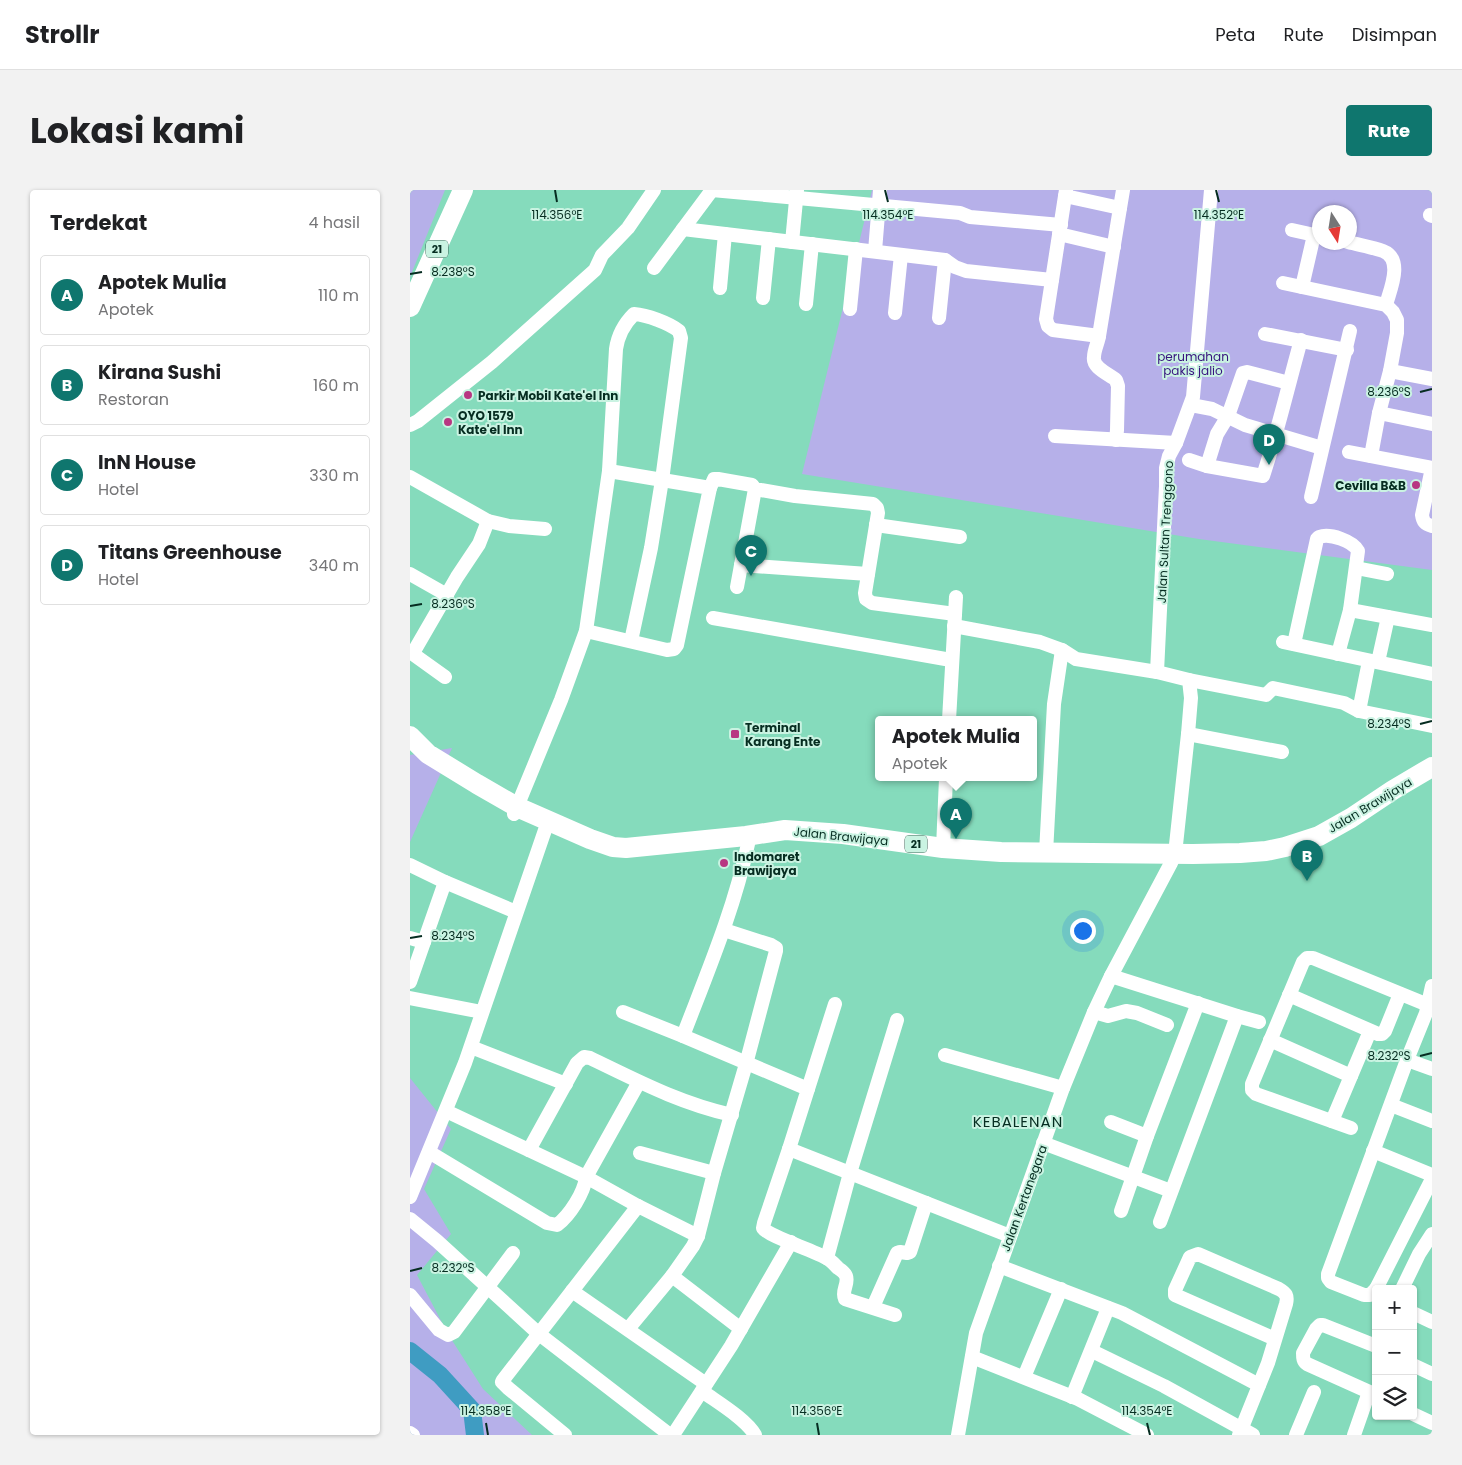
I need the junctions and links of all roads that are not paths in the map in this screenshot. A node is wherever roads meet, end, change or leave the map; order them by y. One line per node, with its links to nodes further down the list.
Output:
1 (450, 190): 28 (highway, 21)
2 (463, 190): 36 (highway, 21)
3 (654, 190): 52 (street)
4 (712, 190): 9 (street); 12 (street)
5 (880, 190): 10 (street)
6 (1123, 190): 11 (street)
7 (1212, 190): 48 (street, Jalan Sultan Trenggono)
8 (1066, 193): 11 (street); 13 (street)
9 (796, 194): 10 (street); 18 (street)
10 (878, 205): 13 (street); 24 (street)
11 (1120, 208): 21 (street)
12 (682, 229): 15 (street); 27 (street)
13 (1060, 230): 21 (street); 29 (street)
14 (1292, 230): 16 (street)
15 (725, 234): 17 (street); 32 (street)
16 (1312, 234)
17 (769, 239): 18 (street); 33 (street)
18 (792, 242): 19 (street)
19 (812, 244): 22 (street); 34 (street)
20 (1357, 244): 35 (street)
21 (1114, 247): 42 (street)
22 (856, 249): 24 (street); 37 (street)
23 (1313, 250): 31 (street)
24 (874, 251): 25 (street)
25 (901, 255): 26 (street); 38 (street)
26 (945, 260): 29 (street); 39 (street)
27 (654, 268)
28 (410, 276)
29 (1052, 280): 42 (street)
30 (1283, 283): 31 (street)
31 (1302, 287): 35 (street)
32 (720, 288)
33 (763, 298)
34 (806, 304)
35 (1386, 306): 45 (street)
36 (410, 307)
37 (850, 309)
38 (895, 313)
39 (939, 318)
40 (1350, 331): 44 (street)
41 (1265, 334): 43 (street)
42 (1099, 336): 55 (street)
43 (1301, 340): 44 (street); 47 (street)
44 (1347, 350): 57 (street)
45 (1390, 371): 46 (street); 50 (street)
46 (1432, 379)
47 (1288, 383): 49 (street); 53 (street)
48 (1191, 405): 49 (street); 56 (street, Jalan Sultan Trenggono)
49 (1220, 412): 53 (street); 61 (street)
50 (1379, 413): 51 (street); 59 (street)
51 (1432, 424)
52 (410, 425)
53 (1277, 435): 57 (street); 61 (street)
54 (1055, 436): 55 (street)
55 (1116, 440): 56 (street)
56 (1176, 443): 94 (street, Jalan Sultan Trenggono)
57 (1322, 448): 68 (street)
58 (1349, 452): 59 (street)
59 (1371, 456): 63 (street)
60 (1189, 460): 61 (street)
61 (1207, 466)
62 (610, 471): 65 (street); 65 (street); 87 (street)
63 (1431, 476): 71 (street)
64 (410, 477): 69 (street)
65 (662, 480): 66 (street); 88 (street)
66 (710, 488): 67 (street); 88 (street)
67 (755, 489): 70 (street); 74 (street)
68 (1311, 497)
69 (488, 521): 72 (street); 80 (street)
70 (876, 525): 73 (street); 77 (street)
71 (1432, 526)
72 (545, 529)
73 (960, 537)
74 (741, 565): 77 (street); 79 (street)
75 (1356, 568): 78 (street); 82 (street); 91 (street)
76 (410, 574): 80 (street)
77 (868, 574): 85 (street)
78 (1387, 574)
79 (737, 587)
80 (447, 595): 90 (street)
81 (956, 597): 85 (street)
82 (1350, 610): 83 (street); 91 (street)
83 (1388, 617): 86 (street); 93 (street)
84 (713, 618): 92 (street)
85 (954, 620): 89 (street); 92 (street)
86 (1432, 625)
87 (586, 631): 88 (street); 108 (street)
88 (631, 642)
89 (1062, 650): 94 (street); 112 (street)
90 (411, 652): 96 (street)
91 (1338, 654): 93 (street)
92 (951, 660): 99 (street)
93 (1374, 661): 95 (street); 98 (street)
94 (1157, 672): 97 (street)
95 (1432, 674)
96 (445, 677)
97 (1189, 680): 98 (street); 101 (street)
98 (1359, 711): 100 (street)
99 (949, 716)
100 (1432, 726)
101 (1188, 734): 103 (street); 113 (street)
102 (410, 736): 108 (highway, Jalan Brawijaya / 21)
103 (1282, 752)
104 (410, 755): 108 (highway, Jalan Brawijaya / 21)
105 (1432, 767): 113 (highway, Jalan Brawijaya / 21)
106 (1432, 776): 113 (highway, Jalan Brawijaya / 21)
107 (946, 781): 111 (street)
108 (515, 811): 109 (highway, Jalan Brawijaya / 21); 111 (highway, Jalan Brawijaya / 21)
109 (545, 830): 110 (highway, Jalan Brawijaya / 21); 116 (street)
110 (748, 844): 113 (highway, Jalan Brawijaya / 21); 117 (street)
111 (943, 848): 112 (highway, Jalan Brawijaya / 21)
112 (1046, 852): 113 (highway, Jalan Brawijaya / 21)
113 (1173, 858): 120 (street, Jalan Kertanegara)
114 (410, 865): 115 (street)
115 (445, 882): 116 (street); 119 (street)
116 (516, 912): 129 (street)
117 (724, 930): 137 (street); 142 (street)
118 (410, 938): 119 (street)
119 (424, 942): 121 (street)
120 (1111, 976): 126 (street); 131 (street, Jalan Kertanegara)
121 (410, 982)
122 (1432, 986): 128 (street)
123 (1400, 994): 124 (street); 128 (street); 136 (street)
124 (1289, 995): 136 (street); 138 (street)
125 (410, 998): 129 (street)
126 (1198, 1003): 132 (street); 156 (street)
127 (835, 1004): 147 (street)
128 (1429, 1011): 141 (street)
129 (482, 1012): 139 (street)
130 (623, 1012): 137 (street)
131 (1094, 1012): 135 (street); 148 (street, Jalan Kertanegara)
132 (1237, 1016): 134 (street); 168 (street)
133 (897, 1020): 164 (street)
134 (1260, 1022)
135 (1167, 1025)
136 (1370, 1031): 144 (street)
137 (683, 1036): 142 (street)
138 (1270, 1040): 144 (street); 154 (street)
139 (471, 1047): 146 (street); 150 (street)
140 (945, 1055): 148 (street)
141 (1408, 1060): 143 (street); 149 (street)
142 (746, 1064): 147 (street); 151 (street)
143 (1432, 1070)
144 (1351, 1076): 154 (street)
145 (639, 1082): 146 (street); 151 (street); 166 (street)
146 (566, 1084): 159 (street)
147 (808, 1088): 158 (street)
148 (1063, 1088): 157 (street, Jalan Kertanegara)
149 (1391, 1105): 152 (street); 160 (street)
150 (446, 1111): 159 (street); 161 (street)
151 (732, 1115): 163 (street)
152 (1432, 1121)
153 (1111, 1122): 156 (street)
154 (1332, 1122): 155 (street)
155 (1351, 1128)
156 (1147, 1136): 165 (street)
157 (1043, 1143): 165 (street); 177 (street, Jalan Kertanegara)
158 (789, 1149): 164 (street); 178 (street)
159 (529, 1150): 166 (street)
160 (1374, 1151): 167 (street); 190 (street)
161 (429, 1152): 166 (street); 169 (street)
162 (640, 1153): 163 (street)
163 (714, 1173): 176 (street)
164 (850, 1173): 170 (street); 181 (street)
165 (1134, 1176): 168 (street); 172 (street)
166 (586, 1177): 171 (street)
167 (1432, 1177): 185 (street)
168 (1171, 1191): 174 (street)
169 (410, 1197)
170 (926, 1203): 177 (street); 192 (street)
171 (638, 1206): 176 (street); 189 (street)
172 (1121, 1211)
173 (410, 1219): 187 (street)
174 (1160, 1222)
175 (1432, 1234): 180 (street)
176 (698, 1236): 184 (street)
177 (1010, 1236): 183 (street, Jalan Kertanegara)
178 (788, 1249): 181 (street); 198 (street)
179 (514, 1253): 187 (street)
180 (1419, 1254): 182 (street); 186 (street)
181 (827, 1258): 192 (street)
182 (1432, 1261)
183 (999, 1266): 188 (street); 203 (street, Jalan Kertanegara)
184 (672, 1276): 197 (street); 198 (street)
185 (1378, 1285)
186 (1404, 1285)
187 (488, 1288): 191 (street); 199 (street)
188 (1061, 1289): 193 (street); 206 (street)
189 (572, 1290): 197 (street); 199 (street)
190 (1372, 1293)
191 (410, 1295)
192 (872, 1307): 194 (street)
193 (1108, 1308): 202 (street); 207 (street)
194 (895, 1315)
195 (1417, 1315): 196 (street)
196 (1432, 1322)
197 (628, 1329): 208 (street)
198 (741, 1330): 208 (street)
199 (539, 1334): 216 (street); 217 (street)
200 (1275, 1340): 200 (street); 207 (street)
201 (1372, 1344): 210 (street)
202 (1092, 1351): 212 (street); 215 (street)
203 (972, 1357): 206 (street); 219 (street, Jalan Kertanegara)
204 (1417, 1367): 205 (street)
205 (1432, 1374)
206 (1024, 1377): 212 (street)
207 (1259, 1385): 215 (street)
208 (704, 1387): 217 (street); 218 (street)
209 (1314, 1392): 221 (street)
210 (1372, 1394)
211 (1372, 1396): 222 (street)
212 (1072, 1397): 220 (street)
213 (1417, 1416): 214 (street)
214 (1432, 1424)
215 (1244, 1433)
216 (565, 1435)
217 (672, 1435)
218 (755, 1435)
219 (958, 1435)
220 (1147, 1435)
221 (1296, 1435)
222 (1354, 1435)

